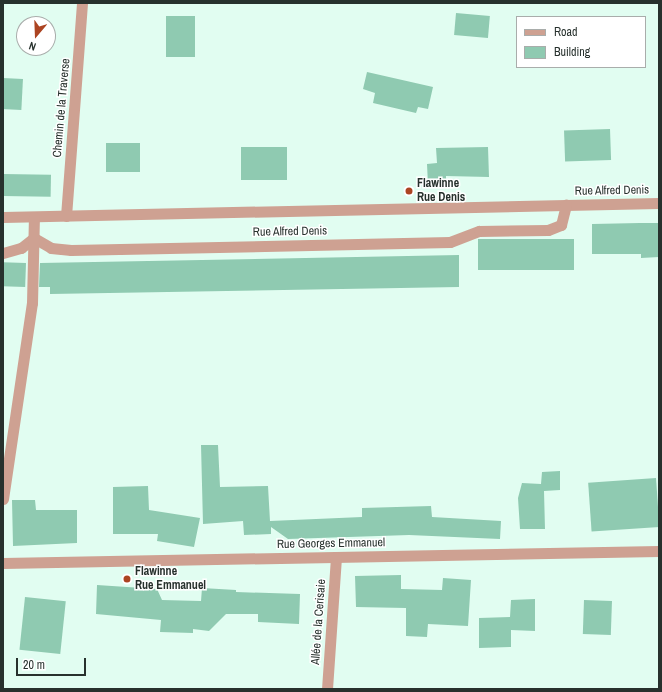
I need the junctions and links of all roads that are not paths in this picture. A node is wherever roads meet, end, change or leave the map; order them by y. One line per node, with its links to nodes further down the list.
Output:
1 (82, 3): 5 (street, Chemin de la Traverse)
2 (659, 203): 3 (street, Rue Alfred Denis)
3 (566, 205): 5 (street, Rue Alfred Denis); 7 (street, Rue Alfred Denis)
4 (34, 216): 5 (street, Rue Alfred Denis); 6 (street, Rue Alfred Denis); 7 (street)
5 (66, 216)
6 (3, 217)
7 (34, 238): 8 (street); 9 (street)
8 (3, 253)
9 (3, 499)
10 (659, 551): 11 (street, Rue Georges Emmanuel)
11 (336, 557): 12 (street, Rue Georges Emmanuel); 13 (street, Allée de la Cerisaie)
12 (3, 563)
13 (327, 689)

